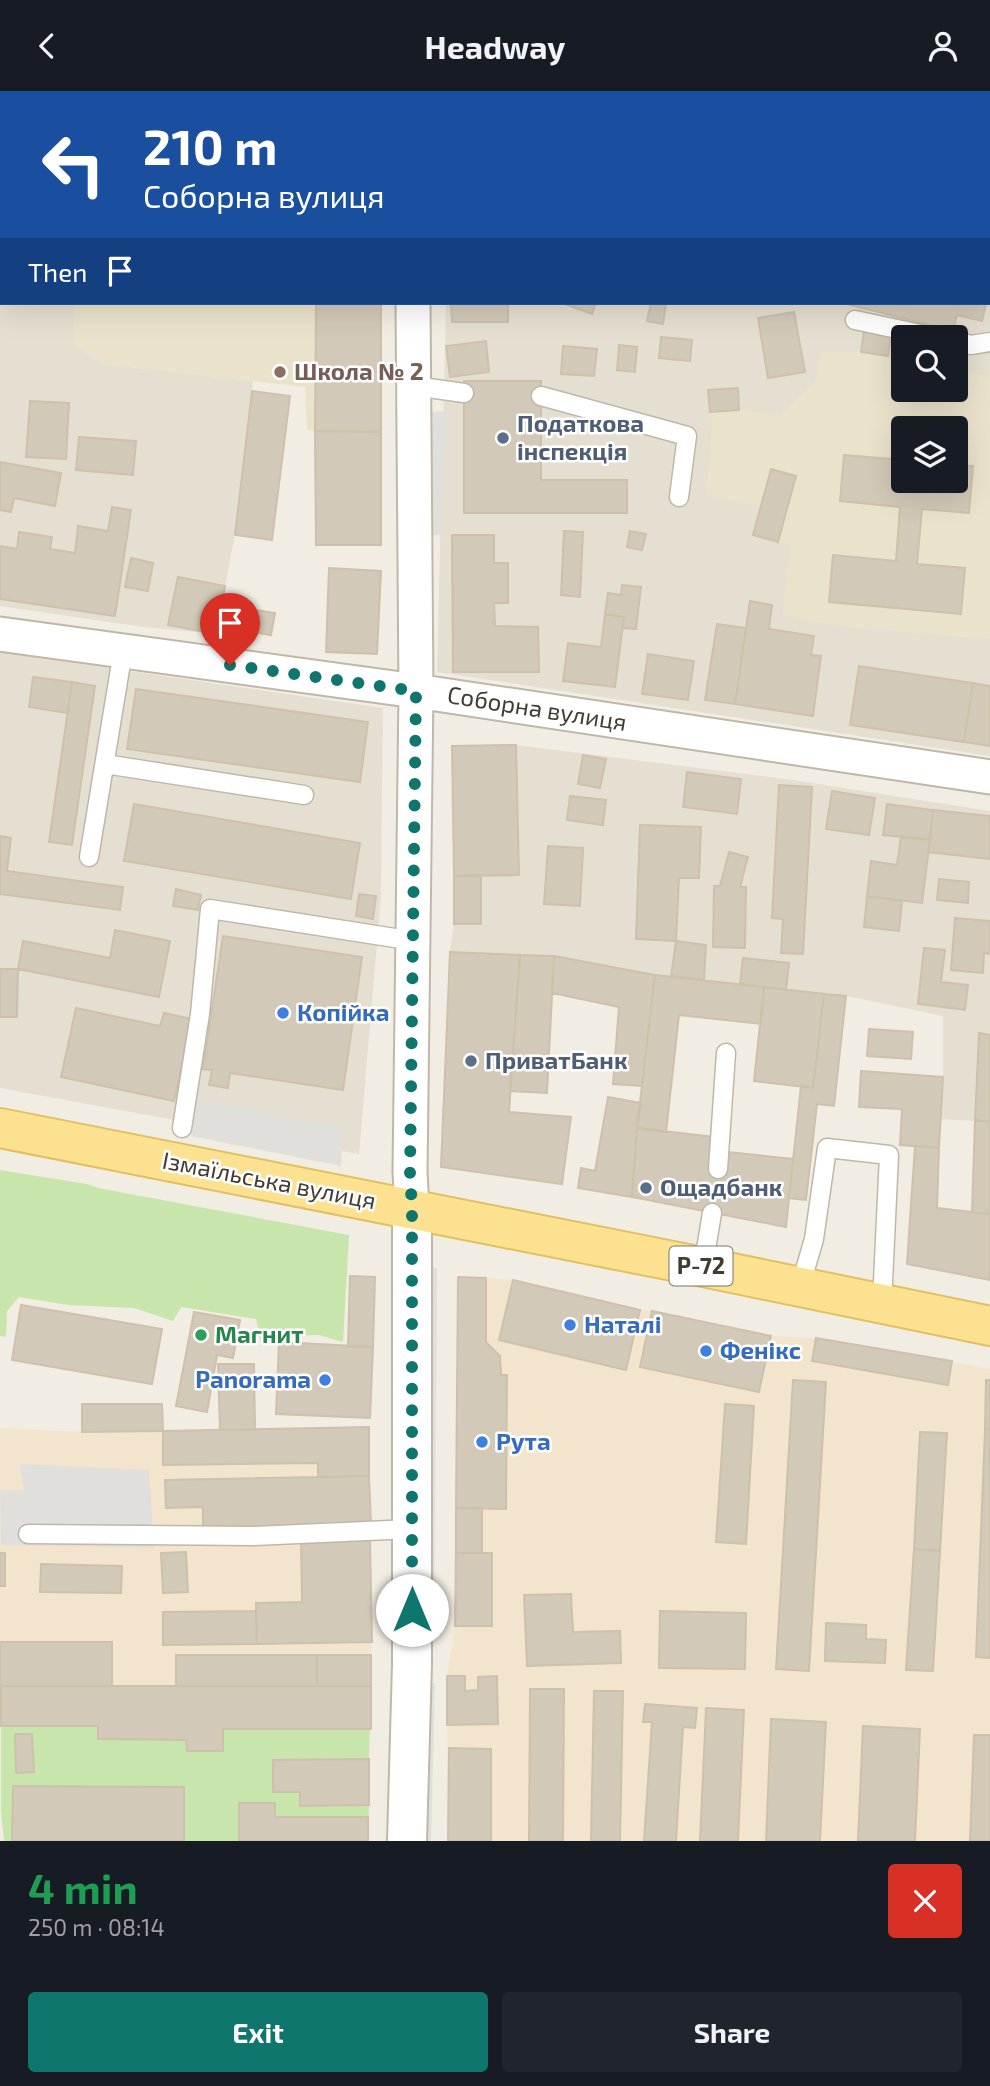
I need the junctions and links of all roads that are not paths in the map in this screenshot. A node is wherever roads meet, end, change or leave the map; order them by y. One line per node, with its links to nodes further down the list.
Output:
1 (414, 305): 6 (street)
2 (855, 320): 3 (lane)
3 (891, 328)
4 (990, 342): 5 (lane)
5 (968, 344)
6 (414, 386): 7 (lane); 12 (street)
7 (464, 393)
8 (541, 396): 9 (lane)
9 (679, 497)
10 (0, 634): 11 (street, Соборна вулиця)
11 (122, 651): 12 (street, Соборна вулиця); 13 (lane)
12 (416, 691): 14 (street, Соборна вулиця); 17 (street)
13 (105, 764): 15 (lane); 16 (lane)
14 (990, 777)
15 (304, 795)
16 (89, 857)
17 (414, 941): 20 (lane); 22 (street)
18 (726, 1053): 21 (lane)
19 (0, 1128): 22 (main road, Ізмаїльська вулиця / Р-72)
20 (182, 1128)
21 (718, 1169)
22 (412, 1209): 24 (main road, Ізмаїльська вулиця / Р-72); 28 (street)
23 (712, 1213): 24 (lane)
24 (703, 1267): 25 (main road, Ізмаїльська вулиця / Р-72)
25 (800, 1287): 26 (main road, Ізмаїльська вулиця / Р-72); 26 (lane)
26 (882, 1303): 27 (main road, Ізмаїльська вулиця / Р-72)
27 (990, 1326)
28 (412, 1529): 29 (lane); 30 (street)
29 (28, 1534)
30 (407, 1841)

